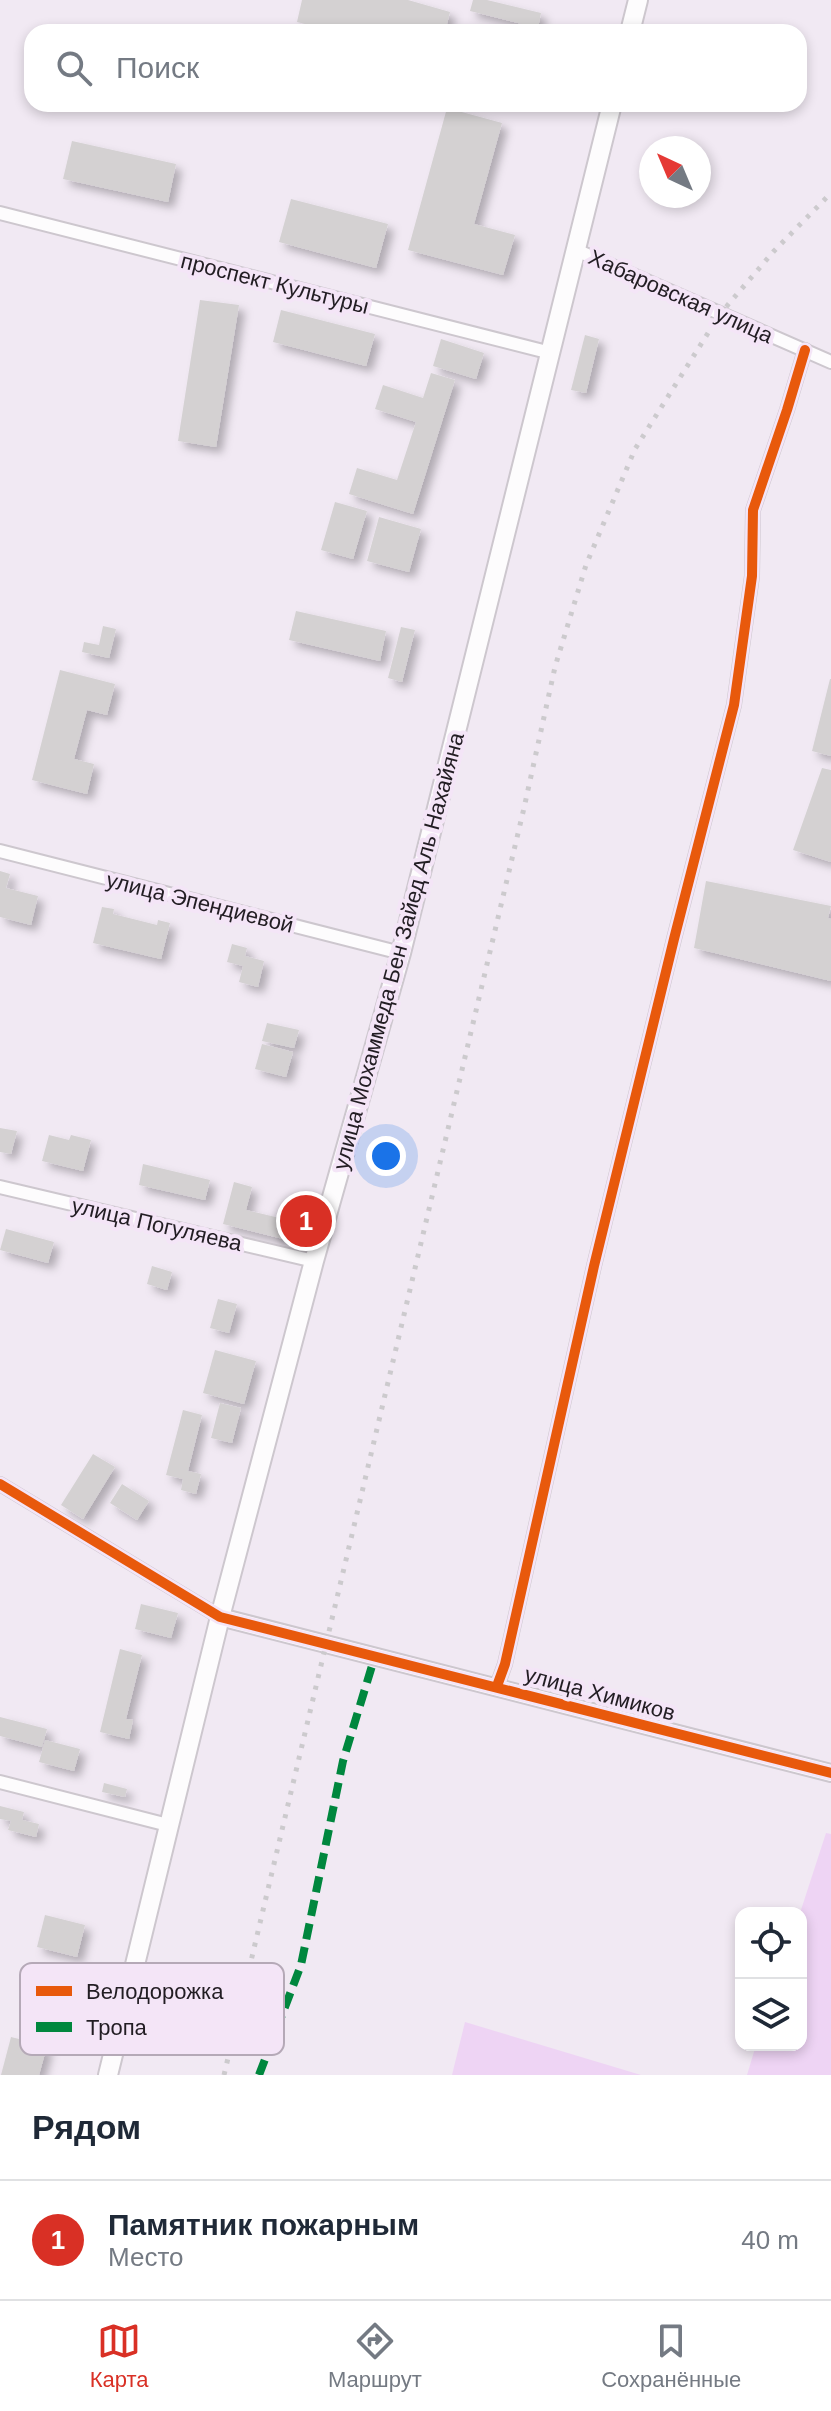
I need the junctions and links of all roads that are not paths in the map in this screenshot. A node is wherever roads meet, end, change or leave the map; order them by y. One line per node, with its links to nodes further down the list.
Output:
1 (638, 0): 2 (main road)
2 (632, 24)
3 (610, 112): 5 (main road, улица Мохаммеда Бен Зайед Аль Нахайяна)
4 (0, 213): 7 (street, проспект Культуры)
5 (576, 250): 6 (street, Хабаровская улица); 7 (main road, улица Мохаммеда Бен Зайед Аль Нахайяна)
6 (805, 350): 8 (street, Хабаровская улица); 15 (street)
7 (551, 353): 10 (main road, улица Мохаммеда Бен Зайед Аль Нахайяна)
8 (831, 362)
9 (0, 851): 10 (street, улица Эпендиевой)
10 (401, 953): 12 (main road, улица Мохаммеда Бен Зайед Аль Нахайяна)
11 (0, 1187): 12 (street, улица Погуляева)
12 (314, 1261): 14 (main road, улица Мохаммеда Бен Зайед Аль Нахайяна)
13 (0, 1484): 14 (street)
14 (220, 1617): 15 (street, улица Химиков); 18 (main road, улица Мохаммеда Бен Зайед Аль Нахайяна)
15 (497, 1686): 16 (street, улица Химиков)
16 (831, 1773)
17 (0, 1782): 18 (street)
18 (168, 1825): 19 (main road, улица Мохаммеда Бен Зайед Аль Нахайяна)
19 (135, 1963)
20 (113, 2055): 21 (main road, улица Мохаммеда Бен Зайед Аль Нахайяна)
21 (108, 2075)

